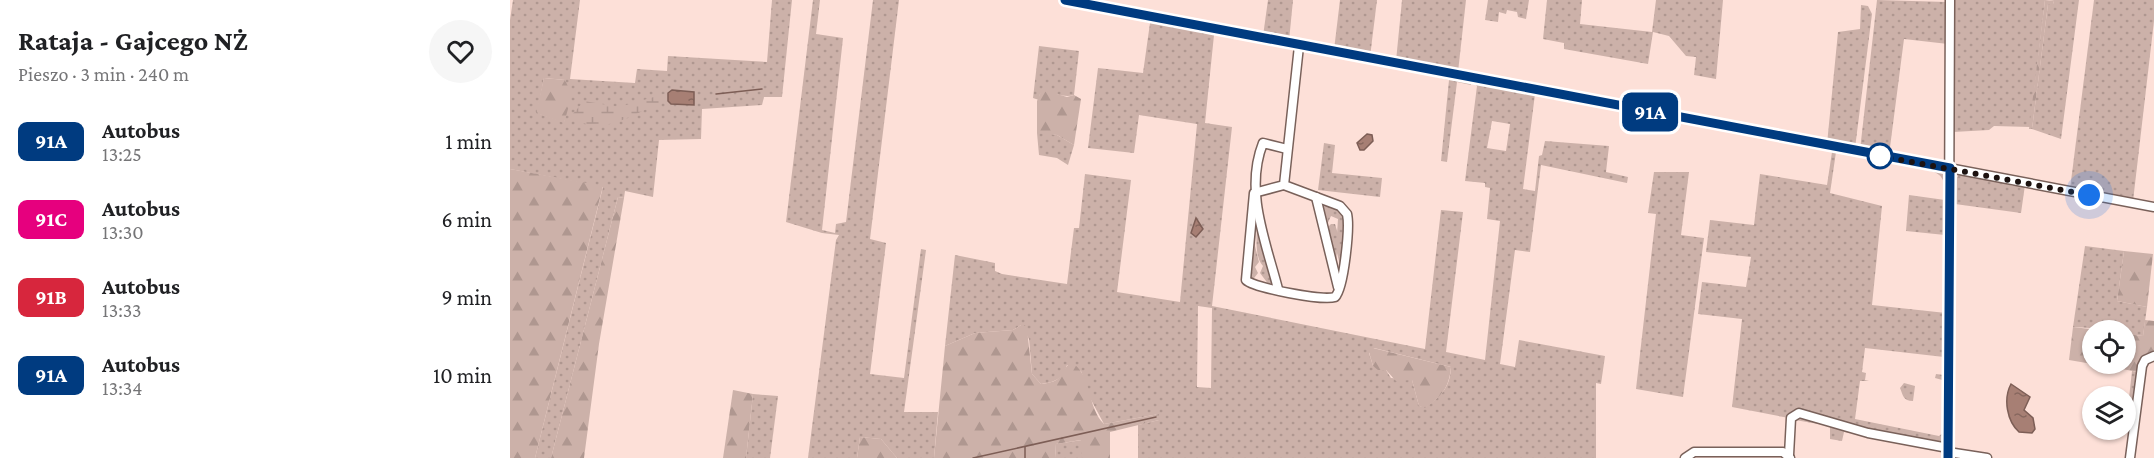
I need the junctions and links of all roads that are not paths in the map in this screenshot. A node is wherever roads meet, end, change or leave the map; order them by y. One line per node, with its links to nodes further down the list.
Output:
1 (1065, 0): 3 (street)
2 (1950, 0): 5 (street)
3 (1299, 46): 4 (street); 5 (street)
4 (1287, 149): 6 (street); 7 (street)
5 (1950, 168): 9 (street); 13 (street)
6 (1284, 185): 7 (street); 8 (street)
7 (1254, 193): 10 (street); 10 (street)
8 (1316, 197): 11 (street); 11 (street)
9 (2154, 207)
10 (1278, 289): 11 (street)
11 (1340, 291)
12 (2154, 356): 17 (street)
13 (1948, 453): 14 (street); 16 (street)
14 (1789, 456): 15 (street)
15 (1686, 457)
16 (1987, 458)
17 (2130, 458)

